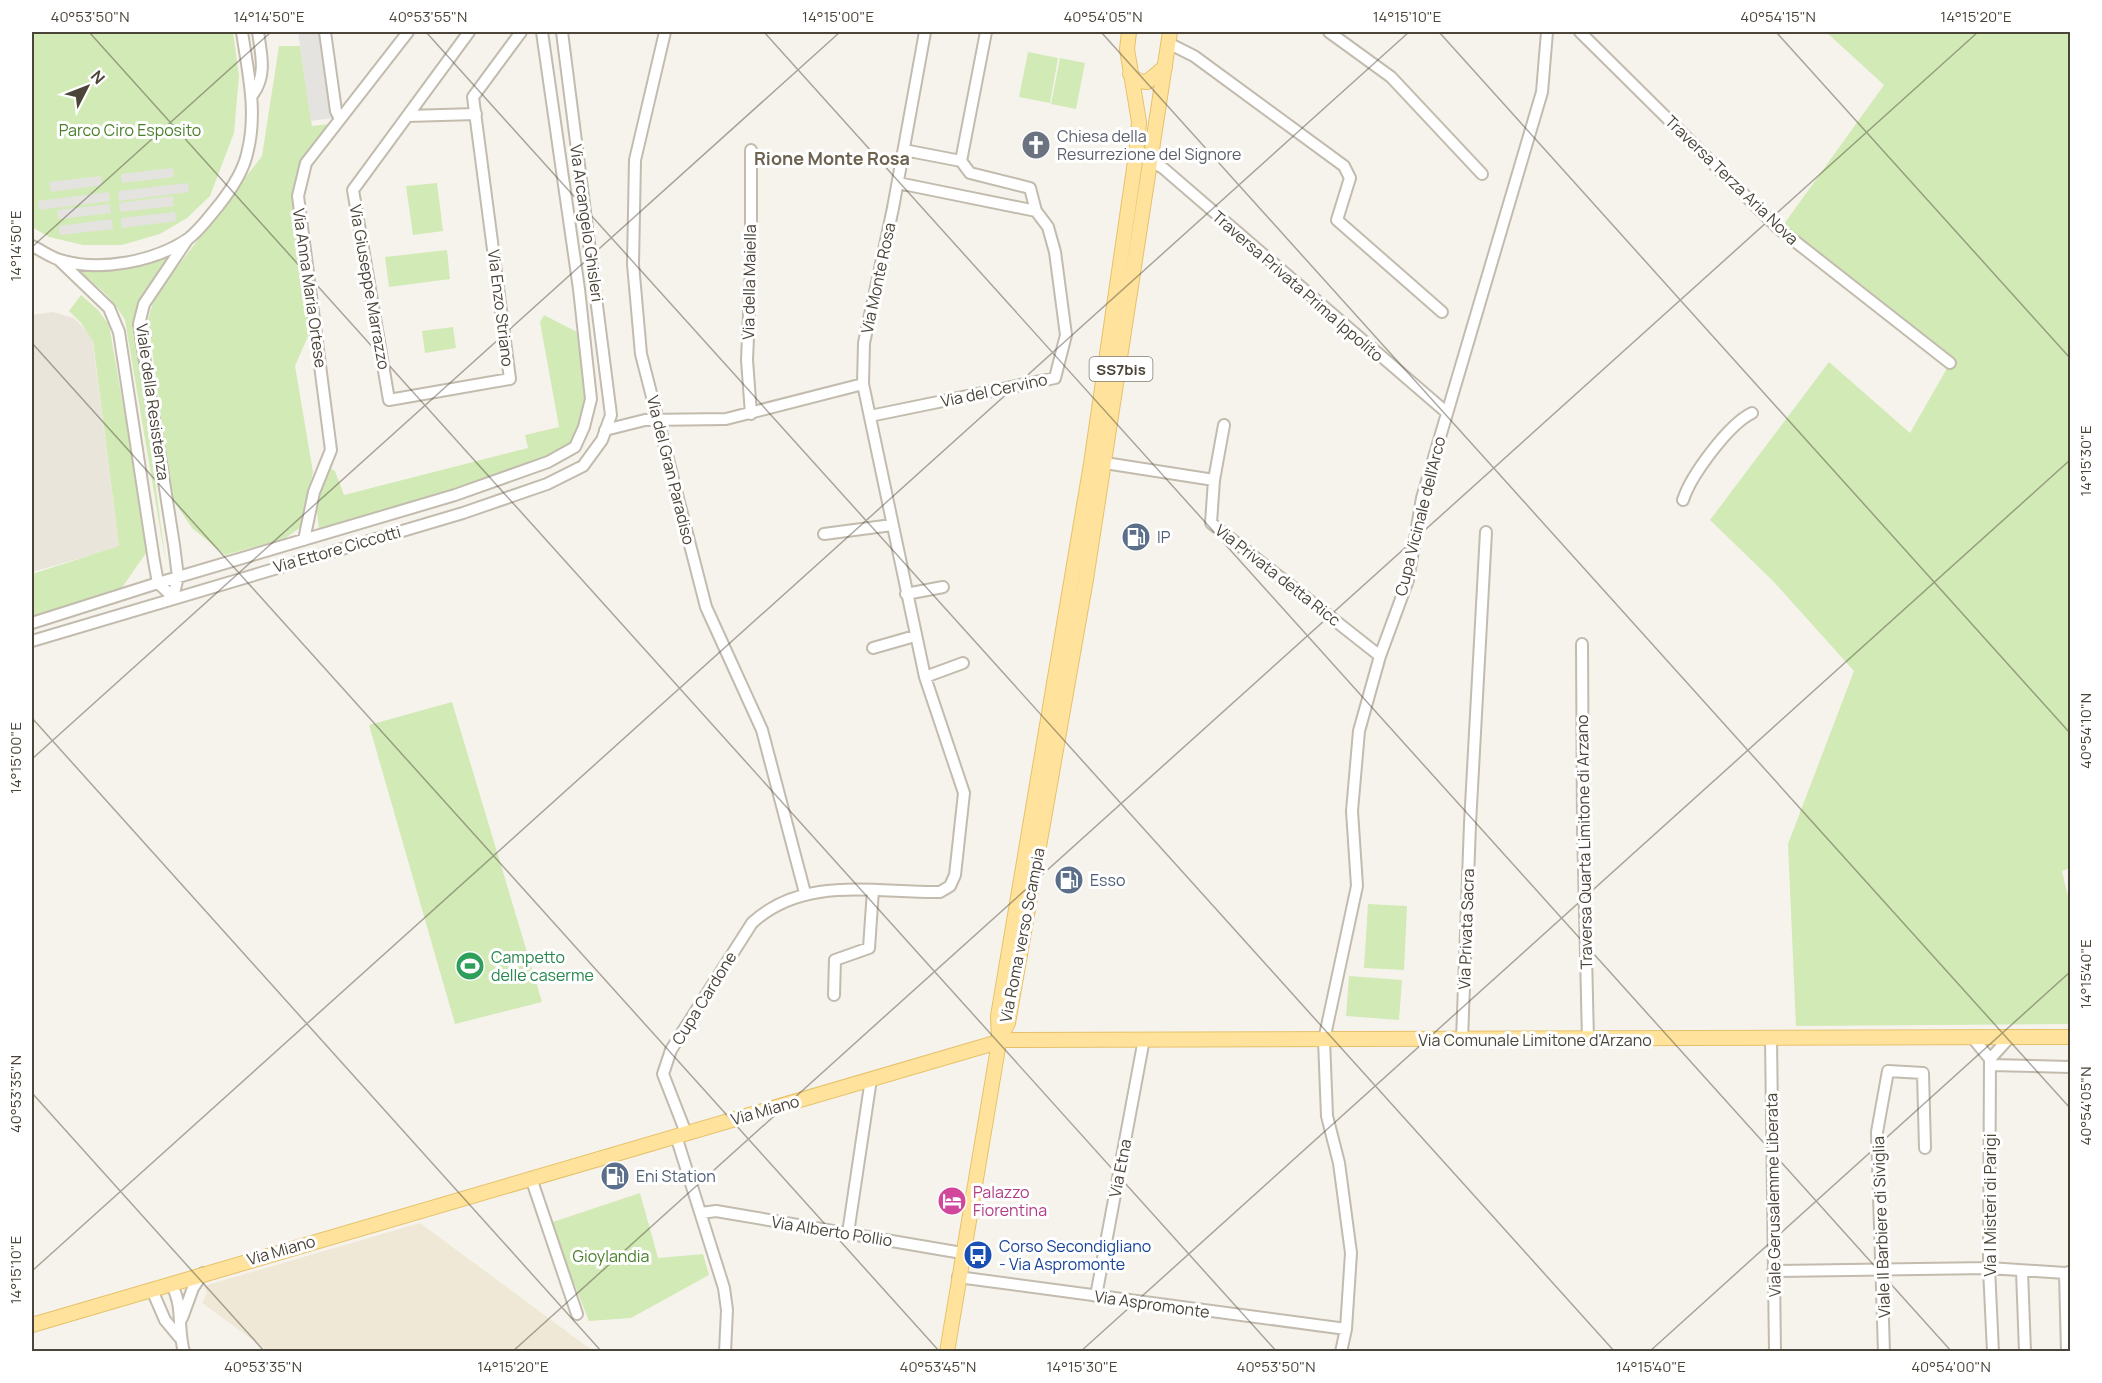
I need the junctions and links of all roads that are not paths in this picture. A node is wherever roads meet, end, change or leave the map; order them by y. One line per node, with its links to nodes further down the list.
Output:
1 (242, 32): 19 (street, Viale della Resistenza)
2 (258, 32): 19 (street, Viale della Resistenza)
3 (325, 32): 22 (street)
4 (408, 32): 22 (street, Via Anna Maria Ortese)
5 (469, 32): 21 (street, Via Giuseppe Marrazzo)
6 (521, 32): 20 (street, Via Enzo Striano)
7 (542, 32): 37 (street, Via Arcangelo Ghisleri)
8 (562, 32): 41 (street, Via Arcangelo Ghisleri)
9 (665, 32): 43 (street, Via del Gran Paradiso)
10 (925, 32): 24 (street, Via Monte Rosa)
11 (986, 32): 25 (street)
12 (1129, 32): 18 (main road, Via Roma verso Scampia)
13 (1329, 32): 27 (street)
14 (1547, 32): 38 (street, Cupa Vicinale dell'Arco)
15 (1580, 32): 34 (street, Traversa Terza Aria Nova)
16 (1169, 37): 17 (main road, Via Roma verso Scampia); 33 (street)
17 (1165, 67): 18 (main road); 26 (main road, Via Roma verso Scampia / SS7bis)
18 (1130, 74): 46 (main road, Via Roma verso Scampia / SS7bis)
19 (253, 94): 30 (street, Viale della Resistenza)
20 (476, 114): 21 (street); 36 (street, Via Enzo Striano)
21 (407, 116): 36 (street, Via Giuseppe Marrazzo)
22 (340, 119): 52 (street, Via Anna Maria Ortese)
23 (751, 150): 40 (street, Via della Maiella)
24 (904, 150): 25 (street); 28 (street, Via Monte Rosa)
25 (961, 161): 29 (street)
26 (1151, 161): 38 (street, Traversa Privata Prima Ippolito); 46 (main road, Via Roma verso Scampia / SS7bis)
27 (1482, 174)
28 (898, 183): 29 (street); 35 (street, Via Monte Rosa)
29 (1036, 211): 42 (street, Via del Cervino)
30 (187, 240): 32 (street, Viale della Resistenza); 53 (street, Viale della Resistenza)
31 (32, 246): 32 (street, Viale della Resistenza)
32 (59, 260): 54 (street, Viale della Resistenza)
33 (1442, 312)
34 (1950, 363)
35 (863, 384): 40 (street); 42 (street, Via Monte Rosa)
36 (389, 399)
37 (591, 399): 52 (street, Via Ettore Ciccotti)
38 (1446, 412): 63 (street, Cupa Vicinale dell'Arco)
39 (1752, 413): 48 (street)
40 (751, 414): 43 (street)
41 (610, 415): 45 (street, Via Ettore Ciccotti)
42 (870, 416): 49 (street, Via Monte Rosa)
43 (659, 420): 45 (street); 67 (street, Via del Gran Paradiso)
44 (1224, 425): 47 (street)
45 (605, 430): 57 (street, Via Ettore Ciccotti)
46 (1100, 464): 47 (street); 77 (main road, Via Roma verso Scampia / SS7bis); 77 (main road, Via Roma verso Scampia / SS7bis)
47 (1214, 480): 63 (street, Via Privata detta Ricc)
48 (1683, 500)
49 (892, 525): 51 (street); 56 (street, Via Monte Rosa)
50 (1486, 532): 75 (street, Via Privata Sacra)
51 (824, 534)
52 (304, 540): 53 (street, Via Ettore Ciccotti)
53 (178, 577): 54 (street, Via Ettore Ciccotti); 57 (street)
54 (159, 583): 57 (street); 58 (street, Via Ettore Ciccotti)
55 (943, 587): 56 (street)
56 (906, 594): 59 (street, Via Monte Rosa)
57 (173, 597): 60 (street, Via Ettore Ciccotti)
58 (32, 623)
59 (915, 636): 62 (street); 65 (street, Via Monte Rosa)
60 (32, 641)
61 (1582, 644): 76 (street, Traversa Quarta Limitone di Arzano)
62 (873, 648)
63 (1380, 656): 74 (street, Cupa Vicinale dell'Arco)
64 (963, 663): 65 (street)
65 (925, 676): 66 (street, Via Monte Rosa)
66 (873, 890): 67 (street, Via Monte Rosa); 68 (street)
67 (805, 893): 81 (street, Cupa Cardone)
68 (834, 995)
69 (1972, 1037): 70 (main road, Via Comunale Limitone d'Arzano); 72 (main road, Via Comunale Limitone d'Arzano); 78 (street)
70 (2010, 1037): 71 (main road, Via Comunale Limitone d'Arzano); 78 (street)
71 (2070, 1037)
72 (1771, 1038): 76 (main road, Via Comunale Limitone d'Arzano); 89 (street, Viale Gerusalemme Liberata)
73 (1144, 1039): 74 (main road, Via Comunale Limitone d'Arzano); 77 (main road, Via Comunale Limitone d'Arzano); 96 (street, Via Etna)
74 (1324, 1040): 75 (main road, Via Comunale Limitone d'Arzano); 100 (street, Cupa Vicinale dell'Arco)
75 (1462, 1040): 76 (main road, Via Comunale Limitone d'Arzano)
76 (1588, 1040)
77 (999, 1042): 80 (main road, Via Miano); 86 (main road)
78 (1990, 1062): 79 (street); 87 (street, Via I Misteri di Parigi)
79 (2070, 1067)
80 (871, 1079): 81 (main road, Via Miano); 85 (street)
81 (681, 1135): 83 (main road, Via Miano); 84 (street, Cupa Cardone)
82 (1925, 1148): 88 (street, Viale Il Barbiere di Siviglia)
83 (531, 1178): 92 (main road, Via Miano); 97 (street)
84 (701, 1213): 85 (street, Via Alberto Pollio); 103 (street, Cupa Cardone)
85 (848, 1233): 86 (street, Via Alberto Pollio)
86 (962, 1253): 93 (main road)
87 (1989, 1268): 88 (street); 90 (street); 108 (street, Via I Misteri di Parigi)
88 (1881, 1270): 89 (street); 107 (street, Viale Il Barbiere di Siviglia)
89 (1773, 1271): 106 (street, Viale Gerusalemme Liberata)
90 (2022, 1271): 91 (street); 109 (street, Via I Misteri di Parigi)
91 (2068, 1272): 110 (street)
92 (203, 1273): 94 (main road, Via Miano); 98 (street)
93 (958, 1277): 96 (street, Via Aspromonte); 104 (main road)
94 (171, 1284): 95 (main road, Via Miano); 98 (street)
95 (152, 1290): 99 (main road, Via Miano); 101 (street)
96 (1096, 1296): 100 (street, Via Aspromonte)
97 (577, 1314)
98 (182, 1318): 101 (street)
99 (32, 1325)
100 (1346, 1329): 105 (street, Cupa Vicinale dell'Arco)
101 (180, 1338): 102 (street)
102 (184, 1352)
103 (725, 1352)
104 (947, 1352)
105 (1341, 1352)
106 (1775, 1352)
107 (1884, 1352)
108 (1993, 1352)
109 (2025, 1352)
110 (2067, 1352)

